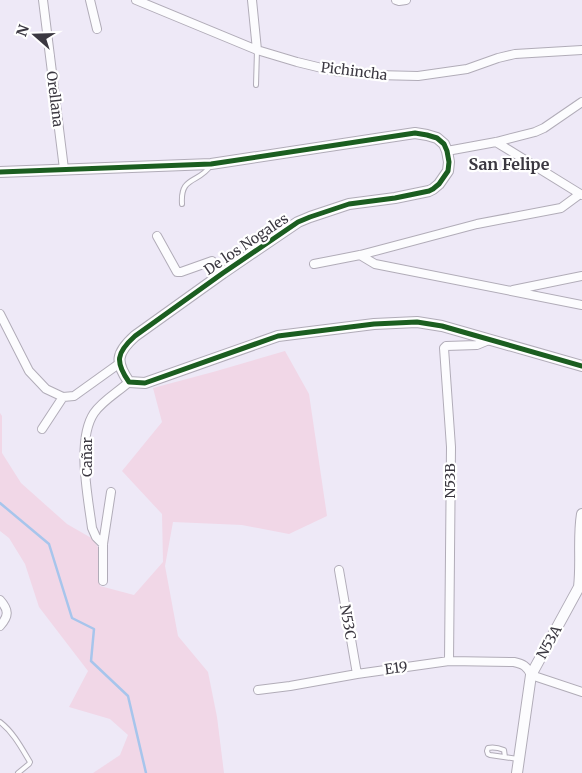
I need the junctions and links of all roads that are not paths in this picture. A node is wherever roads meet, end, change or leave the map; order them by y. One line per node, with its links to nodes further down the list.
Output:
1 (43, 0): 16 (street, Orellana)
2 (90, 0): 8 (street)
3 (136, 0): 7 (street, Pichincha)
4 (252, 0): 9 (street)
5 (396, 0): 6 (street)
6 (406, 0)
7 (145, 2): 9 (street, Pichincha)
8 (97, 29)
9 (257, 50): 10 (street, Pichincha); 11 (lane)
10 (582, 50)
11 (256, 85)
12 (582, 102): 13 (street)
13 (496, 142): 14 (street); 18 (street)
14 (447, 151): 15 (street); 23 (street, De los Nogales)
15 (211, 164): 16 (street); 19 (lane)
16 (64, 169): 17 (street)
17 (0, 172)
18 (581, 194): 21 (street)
19 (182, 204)
20 (157, 236): 23 (street)
21 (360, 255): 22 (street); 25 (street)
22 (314, 264)
23 (223, 273): 29 (street, De los Nogales)
24 (582, 276): 25 (street)
25 (509, 290): 26 (street)
26 (582, 305)
27 (0, 314): 32 (street)
28 (489, 340): 30 (street); 31 (street); 41 (street, N53B)
29 (120, 363): 31 (street); 32 (street)
30 (582, 366)
31 (129, 382): 36 (street, Cañar)
32 (63, 397): 33 (street)
33 (42, 429)
34 (111, 492): 36 (street)
35 (582, 514): 43 (street, N53A)
36 (103, 544): 38 (street)
37 (339, 570): 42 (street, N53C)
38 (103, 581)
39 (0, 600): 40 (street)
40 (0, 626)
41 (449, 661): 42 (street, E19); 43 (street, E19)
42 (358, 674): 44 (street, E19)
43 (531, 675): 45 (street, E19); 48 (street, N53A)
44 (258, 690)
45 (582, 692)
46 (0, 722): 49 (lane)
47 (505, 757): 47 (lane); 48 (lane)
48 (519, 759): 50 (street, N53A)
49 (18, 773)
50 (517, 773)

